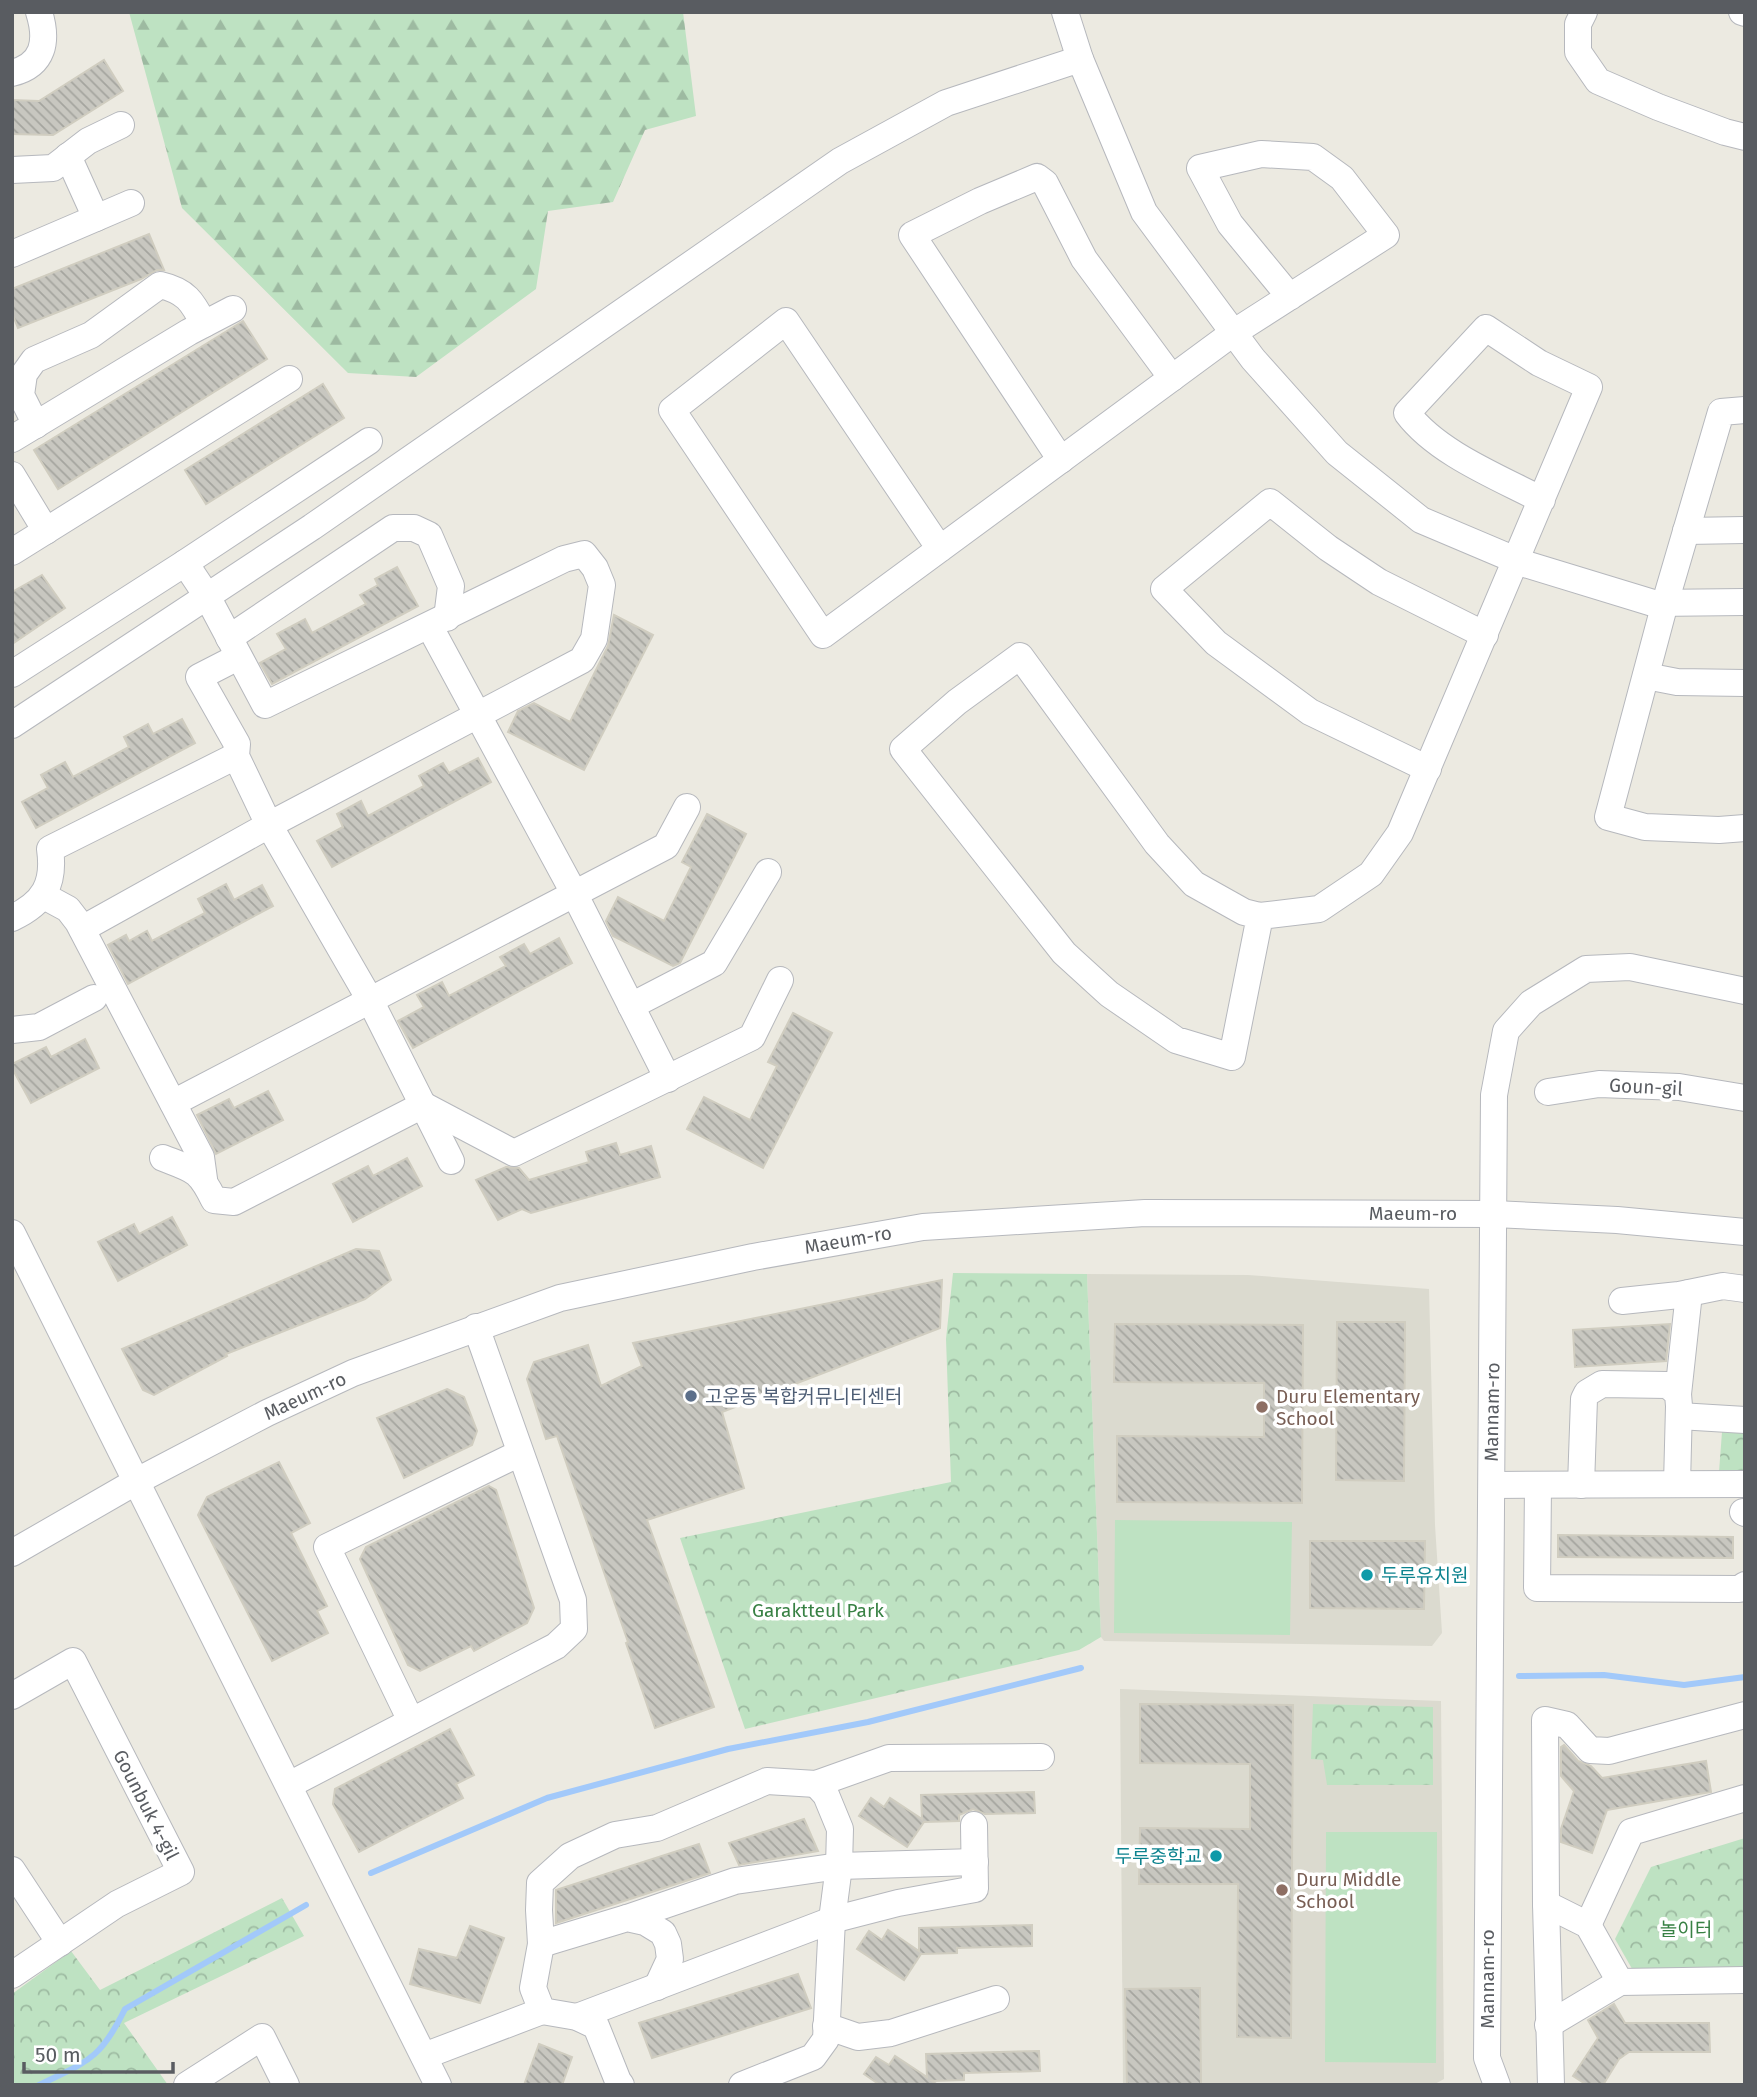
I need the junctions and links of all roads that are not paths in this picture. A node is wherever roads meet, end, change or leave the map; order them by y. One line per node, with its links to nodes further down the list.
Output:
1 (39, 12): 5 (street)
2 (1065, 12): 4 (street)
3 (1584, 12): 7 (street)
4 (1080, 59): 16 (street); 33 (street)
5 (12, 73)
6 (121, 125): 8 (street)
7 (1745, 137)
8 (68, 156): 9 (street); 11 (street)
9 (12, 170)
10 (131, 203): 11 (street)
11 (96, 218): 12 (street)
12 (12, 254)
13 (1290, 297): 13 (street); 16 (street)
14 (233, 309): 15 (street)
15 (204, 324): 20 (street); 20 (street)
16 (1233, 333): 18 (street); 31 (street)
17 (289, 379): 27 (street)
18 (1172, 379): 23 (street); 23 (street)
19 (1745, 410): 28 (street)
20 (36, 425): 21 (street)
21 (12, 439)
22 (369, 441): 32 (street)
23 (1061, 460): 29 (street)
24 (12, 475): 27 (street)
25 (1542, 500): 25 (street); 31 (street)
26 (1745, 530): 28 (street)
27 (46, 531): 30 (street)
28 (1686, 531): 35 (street)
29 (940, 549): 29 (street)
30 (12, 552)
31 (1516, 561): 35 (street); 37 (street)
32 (185, 563): 33 (street); 39 (street)
33 (208, 596): 38 (street); 43 (street)
34 (1745, 602): 35 (street)
35 (1665, 603): 40 (street)
36 (438, 622): 38 (street); 38 (street); 42 (street); 42 (street)
37 (1485, 635): 45 (street); 45 (street)
38 (233, 648): 44 (street)
39 (12, 674)
40 (1646, 676): 41 (street); 48 (street)
41 (1745, 683)
42 (478, 715): 47 (street); 50 (street)
43 (12, 724)
44 (236, 756): 47 (street); 51 (street)
45 (1428, 769): 52 (street)
46 (687, 807): 50 (street)
47 (269, 825): 54 (street); 58 (street)
48 (1745, 828)
49 (768, 872): 59 (street)
50 (574, 893): 58 (street); 59 (street)
51 (44, 896): 53 (street); 54 (street)
52 (1259, 916): 52 (street)
53 (12, 918)
54 (82, 929): 64 (street)
55 (780, 980): 61 (street)
56 (1745, 991): 69 (street, Mannam-ro)
57 (94, 998): 60 (street)
58 (370, 1000): 64 (street); 65 (street)
59 (631, 1006): 61 (street)
60 (12, 1030)
61 (668, 1079): 65 (street)
62 (1548, 1092): 63 (street, Goun-gil)
63 (1745, 1098)
64 (173, 1103): 68 (street)
65 (423, 1105): 67 (street); 68 (street)
66 (163, 1158): 68 (street)
67 (451, 1161)
68 (204, 1179)
69 (1494, 1213): 70 (street, Maeum-ro); 75 (street, Maeum-ro); 82 (street, Mannam-ro)
70 (1745, 1232)
71 (12, 1233): 79 (street)
72 (1745, 1289): 73 (street)
73 (1689, 1293): 74 (street); 76 (street)
74 (1622, 1301)
75 (477, 1328): 78 (street); 79 (street, Maeum-ro)
76 (1678, 1405): 77 (street); 80 (street); 84 (street)
77 (1745, 1420)
78 (520, 1453): 89 (street); 89 (street)
79 (136, 1481): 85 (street, Maeum-ro); 92 (street)
80 (1677, 1484): 81 (street); 84 (street)
81 (1745, 1484)
82 (1492, 1485): 83 (street); 114 (street, Mannam-ro)
83 (1538, 1485): 84 (street); 86 (street)
84 (1581, 1485)
85 (12, 1553)
86 (1745, 1585)
87 (12, 1696): 102 (street, Gounbuk 4-gil)
88 (1745, 1715): 98 (street)
89 (411, 1721): 92 (street)
90 (1041, 1757): 91 (street)
91 (816, 1784): 96 (street); 103 (street)
92 (289, 1785): 113 (street)
93 (1745, 1798): 101 (street)
94 (974, 1825): 95 (street)
95 (975, 1862): 96 (street); 100 (street)
96 (839, 1866): 99 (street); 100 (street)
97 (12, 1870): 102 (street)
98 (1546, 1904): 101 (street); 111 (street)
99 (627, 1918): 103 (street); 107 (street)
100 (832, 1920): 107 (street); 112 (street)
101 (1588, 1925): 106 (street)
102 (60, 1942): 104 (street, Gounbuk 4-gil)
103 (541, 1944): 109 (street)
104 (12, 1975)
105 (1745, 1980): 106 (street)
106 (1620, 1982): 111 (street)
107 (657, 1987): 110 (street)
108 (996, 1999): 112 (street)
109 (542, 2011): 110 (street); 113 (street)
110 (577, 2017): 115 (street)
111 (1548, 2025): 122 (street)
112 (826, 2026): 119 (street)
113 (424, 2056): 118 (street)
114 (1487, 2058): 120 (street); 121 (street)
115 (614, 2080)
116 (187, 2085): 117 (street)
117 (286, 2085)
118 (438, 2085)
119 (742, 2085)
120 (1475, 2085)
121 (1497, 2085)
122 (1550, 2085)

